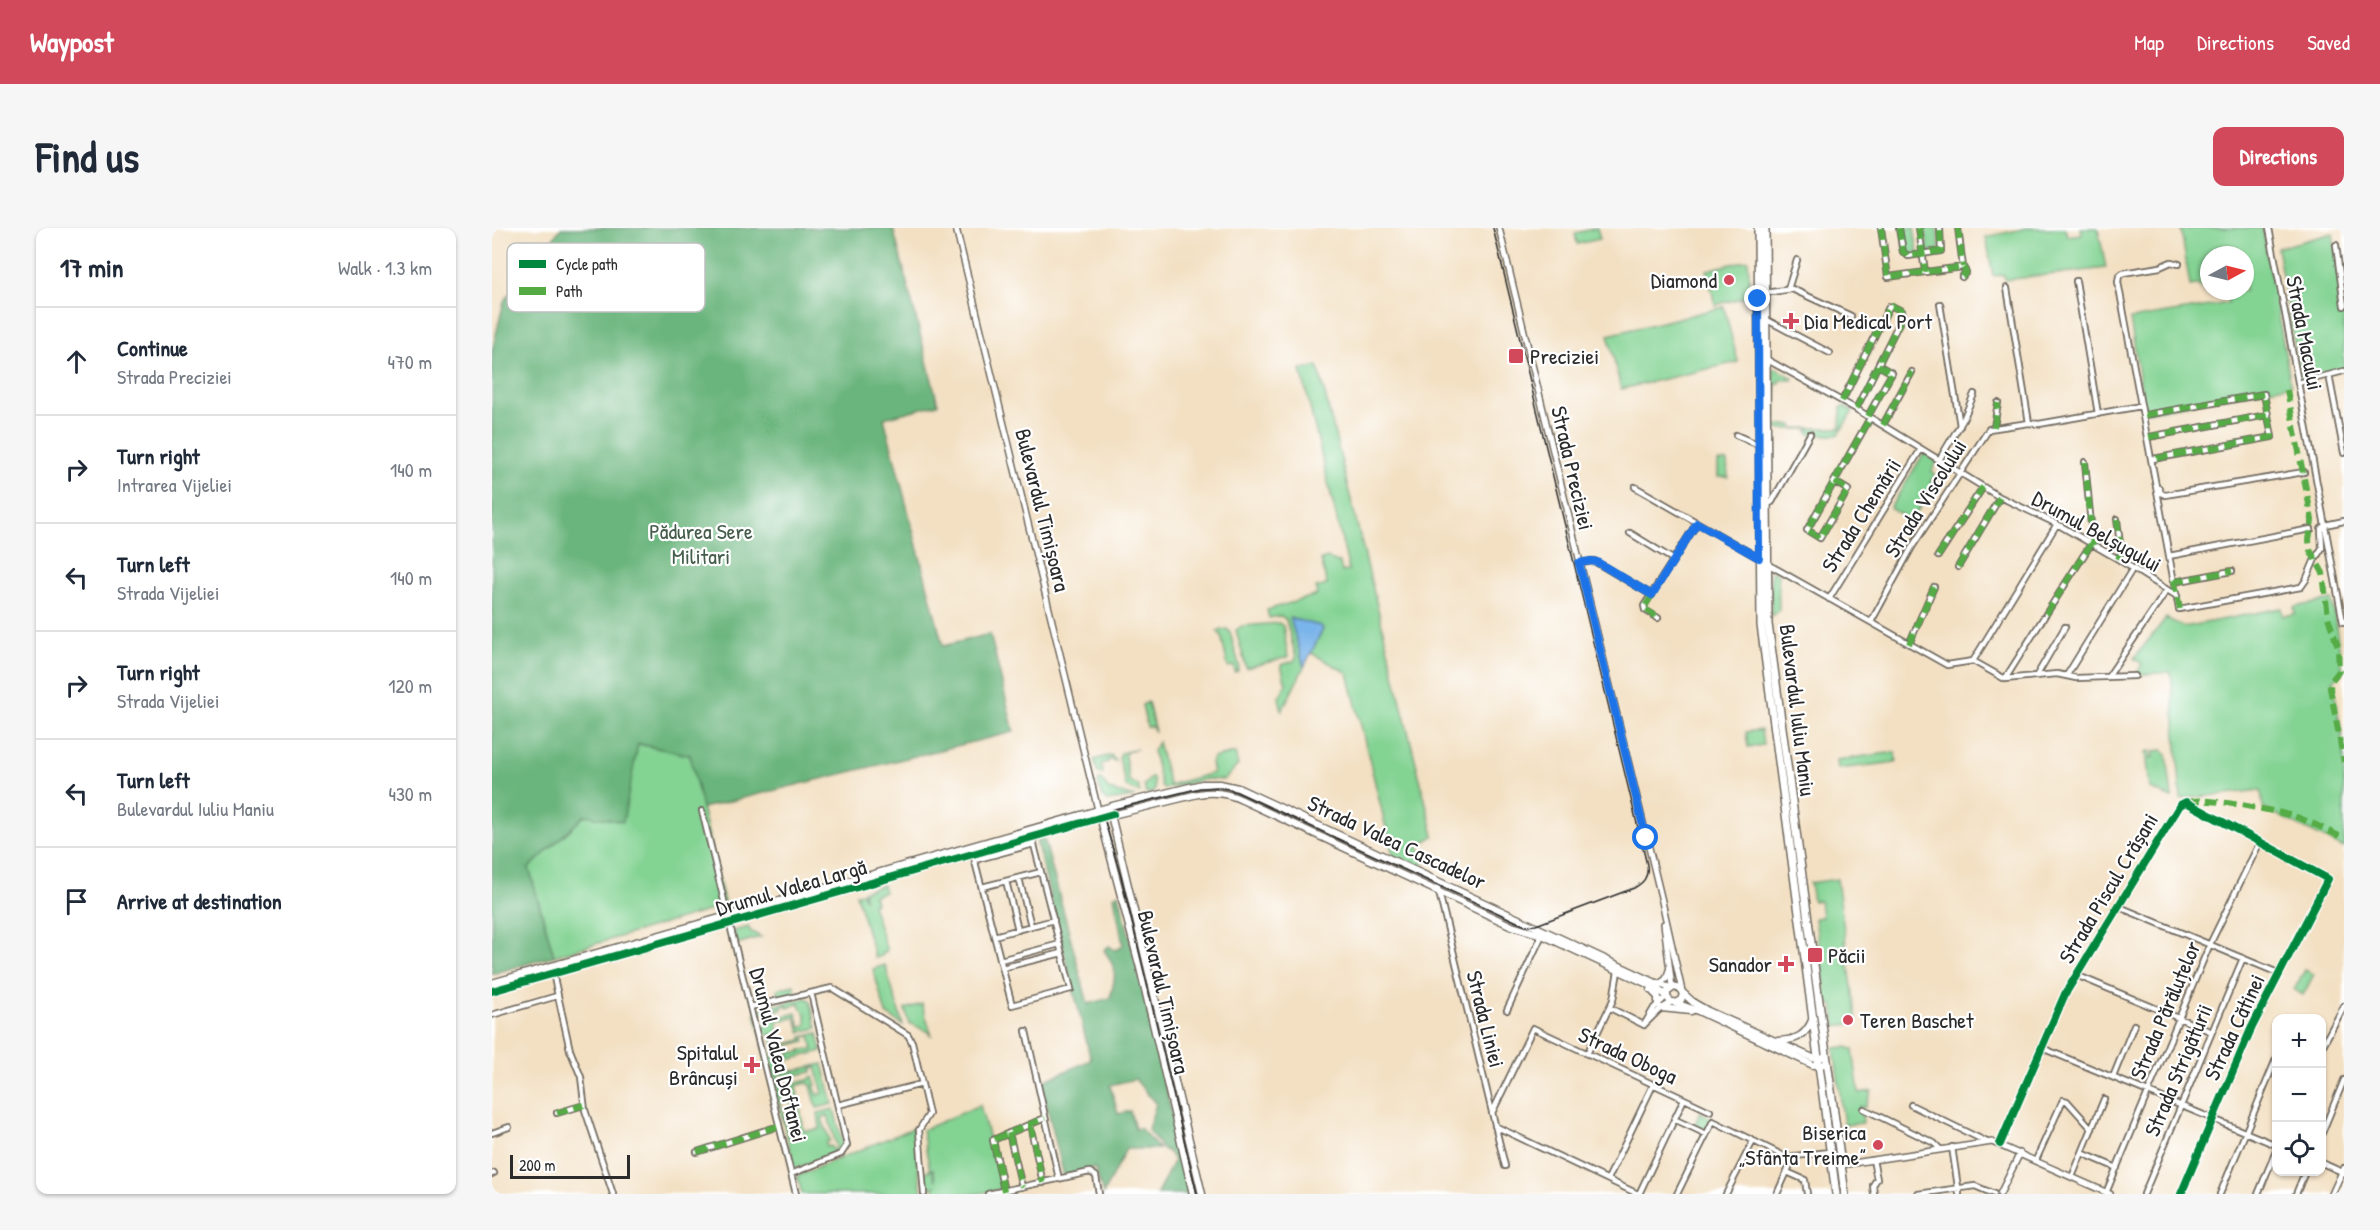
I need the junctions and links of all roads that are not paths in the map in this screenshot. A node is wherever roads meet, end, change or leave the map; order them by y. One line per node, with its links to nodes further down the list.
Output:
1 (956, 228): 101 (street, Bulevardul Timișoara)
2 (1498, 228): 76 (street, Strada Preciziei)
3 (1758, 228): 13 (main road, Bulevardul Iuliu Maniu)
4 (1765, 228): 13 (main road, Bulevardul Iuliu Maniu)
5 (1881, 228): 17 (street)
6 (1899, 228): 12 (street)
7 (1919, 228): 12 (street)
8 (1940, 228): 12 (street)
9 (1958, 228): 16 (street)
10 (2269, 228): 34 (street, Strada Macului)
11 (2336, 245): 24 (street)
12 (1923, 254): 17 (street)
13 (1762, 259): 22 (main road, Bulevardul Iuliu Maniu); 33 (main road, Bulevardul Iuliu Maniu)
14 (1797, 260): 21 (street)
15 (2179, 264): 38 (street)
16 (1963, 267): 17 (street); 18 (street)
17 (1925, 272)
18 (1962, 277)
19 (2076, 281): 40 (street)
20 (2007, 288): 44 (street)
21 (1788, 289): 22 (street); 25 (street)
22 (1765, 293): 26 (main road, Bulevardul Iuliu Maniu)
23 (1940, 304): 46 (street)
24 (2344, 306)
25 (1851, 316)
26 (1766, 319): 27 (street); 28 (main road, Bulevardul Iuliu Maniu)
27 (1830, 352)
28 (1766, 359): 33 (main road, Bulevardul Iuliu Maniu); 36 (street, Drumul Belșugului)
29 (1878, 365): 36 (street); 39 (street); 43 (street)
30 (2344, 371): 32 (street)
31 (1912, 372): 45 (street)
32 (2329, 375): 34 (street); 53 (street)
33 (1762, 378): 51 (main road, Bulevardul Iuliu Maniu); 63 (main road, Bulevardul Iuliu Maniu)
34 (2298, 383): 68 (street, Strada Macului)
35 (1974, 394): 46 (street)
36 (1842, 402): 39 (street, Drumul Belșugului)
37 (1998, 403): 47 (street)
38 (2141, 406): 40 (street, Strada Viscolului); 41 (street); 73 (street)
39 (1856, 409): 43 (street, Drumul Belșugului)
40 (2098, 414): 44 (street, Strada Viscolului)
41 (2145, 415): 42 (street); 50 (street)
42 (2268, 415): 50 (street); 54 (street)
43 (1869, 417): 45 (street, Drumul Belșugului); 59 (street)
44 (2029, 423): 47 (street, Strada Viscolului)
45 (1883, 425): 52 (street, Drumul Belșugului)
46 (1960, 426): 55 (street)
47 (1994, 427): 58 (street, Strada Viscolului)
48 (1810, 434): 63 (street)
49 (1736, 435): 51 (street)
50 (2149, 437): 54 (street)
51 (1759, 445): 63 (main road, Bulevardul Iuliu Maniu)
52 (1921, 449): 55 (street, Drumul Belșugului); 86 (street, Strada Chemării)
53 (2344, 453)
54 (2153, 459): 57 (street)
55 (1939, 460): 58 (street, Drumul Belșugului)
56 (2085, 462): 71 (street)
57 (2304, 472)
58 (1960, 473): 60 (street, Drumul Belșugului); 88 (street, Strada Viscolului)
59 (1835, 482): 59 (street)
60 (1983, 487): 62 (street, Drumul Belșugului); 72 (street)
61 (1635, 488): 66 (street)
62 (2000, 497): 67 (street, Drumul Belșugului); 78 (street, Drumul Belșugului)
63 (1762, 506): 77 (main road, Bulevardul Iuliu Maniu)
64 (2116, 519): 74 (street)
65 (2344, 521): 68 (street)
66 (1697, 523): 75 (street); 77 (street)
67 (2057, 524): 71 (street, Drumul Belșugului); 92 (street)
68 (2325, 525): 85 (street, Drumul Belșugului); 89 (street, Strada Macului)
69 (2311, 529): 73 (street)
70 (1630, 533): 75 (street)
71 (2092, 544): 74 (street, Drumul Belșugului); 97 (street)
72 (1938, 556)
73 (2169, 556): 81 (street)
74 (2118, 559): 79 (street, Drumul Belșugului)
75 (1674, 560): 84 (street)
76 (1579, 563): 84 (street); 123 (street, Strada Preciziei)
77 (1762, 564): 86 (street); 158 (main road, Bulevardul Iuliu Maniu); 167 (main road, Bulevardul Iuliu Maniu)
78 (1958, 567)
79 (2133, 568): 83 (street, Drumul Belșugului); 94 (street)
80 (2232, 571): 81 (street)
81 (2174, 581): 85 (street)
82 (1934, 587): 91 (street)
83 (2167, 590): 85 (street, Drumul Belșugului); 96 (street)
84 (1652, 595): 87 (street)
85 (2177, 596)
86 (1829, 599): 88 (street)
87 (1658, 618)
88 (1871, 622): 91 (street)
89 (2343, 622)
90 (2065, 627): 93 (street)
91 (1910, 644): 92 (street)
92 (1973, 661): 97 (street)
93 (2037, 675): 94 (street); 97 (street)
94 (2067, 675): 96 (street)
95 (2135, 676): 96 (street)
96 (2108, 677)
97 (2005, 679)
98 (1200, 785): 99 (main road); 101 (main road, Strada Valea Cascadelor); 102 (main road, Strada Valea Cascadelor)
99 (1201, 793): 103 (main road, Strada Valea Cascadelor); 104 (main road, Strada Valea Cascadelor)
100 (702, 811): 122 (street)
101 (1101, 812): 103 (main road, Strada Valea Cascadelor); 106 (main road, Drumul Valea Largă); 111 (main road, Drumul Valea Largă); 186 (main road, Bulevardul Timișoara)
102 (1293, 814): 104 (main road); 105 (main road, Strada Valea Cascadelor)
103 (1112, 816): 183 (main road, Bulevardul Timișoara)
104 (1289, 821): 107 (main road, Strada Valea Cascadelor)
105 (1335, 833): 107 (main road); 115 (main road, Strada Valea Cascadelor)
106 (1033, 840): 109 (main road, Drumul Valea Largă); 110 (street)
107 (1331, 841): 120 (main road, Strada Valea Cascadelor)
108 (2260, 843): 114 (street, Strada Piscul Crășani); 121 (street, Strada Piscul Crășani); 130 (street, Strada Părăluțelor)
109 (974, 857): 117 (main road, Drumul Valea Largă); 119 (street)
110 (1041, 872): 112 (street); 124 (street)
111 (863, 877): 113 (main road, Drumul Valea Largă); 117 (main road)
112 (1019, 878): 116 (street); 126 (street)
113 (855, 879): 118 (main road); 122 (main road, Drumul Valea Largă)
114 (2328, 879): 139 (street, Strada Cătinei)
115 (1436, 880): 120 (street, Strada Liniei); 143 (main road, Strada Valea Cascadelor)
116 (1006, 881): 119 (street); 127 (street)
117 (865, 885): 118 (main road, Drumul Valea Largă)
118 (857, 887): 125 (main road, Drumul Valea Largă)
119 (982, 887): 129 (street)
120 (1438, 891): 128 (main road, Strada Valea Cascadelor); 185 (street, Strada Liniei)
121 (2117, 906): 130 (street); 140 (street, Strada Piscul Crășani)
122 (727, 916): 125 (street, Drumul Valea Doftanei); 142 (main road, Drumul Valea Largă)
123 (1664, 916): 135 (street, Strada Preciziei); 146 (street, Strada Preciziei)
124 (1054, 920): 126 (street); 131 (street)
125 (729, 923): 138 (main road, Drumul Valea Largă); 153 (street, Drumul Valea Doftanei)
126 (1031, 926): 127 (street)
127 (1018, 930): 129 (street)
128 (1542, 935): 137 (main road, Strada Valea Cascadelor); 155 (street)
129 (994, 936): 134 (street)
130 (2210, 944): 133 (street); 159 (street, Strada Părăluțelor)
131 (1060, 945): 132 (street); 134 (street)
132 (1062, 953): 136 (street); 136 (street)
133 (2243, 958): 139 (street); 162 (street, Strada Strigăturii)
134 (1000, 960): 136 (street)
135 (1670, 965): 143 (street); 144 (street, Strada Preciziei)
136 (1002, 968)
137 (1618, 971): 141 (main road, Strada Valea Cascadelor); 154 (street)
138 (553, 973): 145 (main road, Drumul Valea Largă); 148 (street)
139 (2278, 973): 189 (street, Strada Cătinei)
140 (2076, 975): 159 (street); 165 (street, Strada Piscul Crășani)
141 (1642, 982): 149 (main road, Strada Valea Cascadelor); 151 (main road)
142 (492, 983)
143 (1659, 984): 144 (main road, Strada Valea Cascadelor)
144 (1672, 987): 146 (main road); 149 (main road)
145 (492, 991)
146 (1682, 991): 150 (main road); 164 (main road)
147 (811, 993): 153 (street); 172 (street); 178 (street)
148 (557, 996): 157 (street); 177 (street)
149 (1667, 996): 150 (main road); 151 (street)
150 (1674, 1003): 151 (street); 156 (main road)
151 (1660, 1006): 154 (street); 156 (main road)
152 (2344, 1006): 163 (street)
153 (750, 1007): 192 (street, Drumul Valea Doftanei)
154 (1610, 1008): 166 (street)
155 (1507, 1010)
156 (1698, 1011): 168 (main road)
157 (492, 1015)
158 (1813, 1018): 164 (main road); 168 (main road, Bulevardul Iuliu Maniu)
159 (2179, 1018): 162 (street); 174 (street, Strada Părăluțelor)
160 (2134, 1025): 170 (street)
161 (1026, 1031): 187 (street)
162 (2212, 1032): 180 (street, Strada Strigăturii)
163 (2326, 1040)
164 (1774, 1041): 168 (main road)
165 (2042, 1048): 170 (street); 203 (street, Strada Piscul Crășani)
166 (1587, 1054): 173 (street, Strada Oboga); 185 (street, Strada Oboga)
167 (1826, 1061): 168 (main road); 215 (main road, Bulevardul Iuliu Maniu)
168 (1817, 1062): 207 (main road, Bulevardul Iuliu Maniu)
169 (2273, 1068): 196 (street)
170 (2113, 1077): 174 (street)
171 (2344, 1080): 190 (street)
172 (922, 1084): 178 (street); 233 (street)
173 (1653, 1085): 176 (street, Strada Oboga); 224 (street)
174 (2148, 1092): 180 (street); 217 (street, Strada Părăluțelor)
175 (2104, 1099): 195 (street)
176 (1684, 1100): 182 (street, Strada Oboga); 188 (street)
177 (584, 1105): 184 (street); 231 (street)
178 (838, 1105): 220 (street)
179 (1911, 1105): 201 (street)
180 (2181, 1105): 189 (street); 250 (street, Strada Strigăturii)
181 (1864, 1109): 205 (street)
182 (1710, 1111)
183 (1182, 1112): 186 (main road); 237 (main road, Bulevardul Timișoara)
184 (557, 1113)
185 (1492, 1113): 193 (street, Strada Liniei)
186 (1174, 1114): 236 (main road, Bulevardul Timișoara)
187 (1046, 1118): 191 (street); 223 (street)
188 (1674, 1119): 199 (street); 239 (street)
189 (2213, 1119): 196 (street); 251 (street, Strada Cătinei)
190 (2326, 1123)
191 (1030, 1125): 198 (street); 225 (street)
192 (779, 1126): 206 (street); 220 (street, Drumul Valea Doftanei)
193 (1495, 1126): 216 (street, Strada Liniei); 224 (street)
194 (509, 1127): 197 (street)
195 (2092, 1129): 209 (street); 212 (street)
196 (2246, 1132): 202 (street); 252 (street)
197 (492, 1133)
198 (1009, 1133): 226 (street); 228 (street)
199 (1706, 1134): 200 (street); 240 (street)
200 (1753, 1141): 210 (street); 241 (street)
201 (1987, 1142): 203 (street); 204 (street)
202 (2272, 1143)
203 (2000, 1144): 208 (street)
204 (1952, 1147): 205 (street); 229 (street)
205 (1940, 1149): 211 (street)
206 (697, 1152)
207 (1830, 1152): 210 (street); 244 (main road, Bulevardul Iuliu Maniu)
208 (2020, 1153): 212 (street); 249 (street)
209 (2082, 1153): 217 (street); 222 (street)
210 (1794, 1156): 219 (street)
211 (1874, 1160): 215 (street); 246 (street)
212 (2036, 1160): 222 (street)
213 (2272, 1162): 253 (street)
214 (2326, 1164): 218 (street)
215 (1840, 1165): 245 (main road, Bulevardul Iuliu Maniu)
216 (1505, 1166)
217 (2117, 1168): 230 (street, Strada Părăluțelor)
218 (2344, 1171): 255 (street)
219 (1787, 1172): 242 (street); 243 (street)
220 (791, 1174): 232 (street, Drumul Valea Doftanei)
221 (2303, 1176): 254 (street)
222 (2072, 1177): 230 (street)
223 (1059, 1179): 225 (street); 235 (street)
224 (1608, 1179): 227 (street)
225 (1043, 1183): 226 (street)
226 (1022, 1187): 228 (street)
227 (1627, 1188): 238 (street); 239 (street)
228 (1004, 1191): 234 (street)
229 (1959, 1191): 247 (street); 248 (street)
230 (2108, 1193)
231 (613, 1194)
232 (796, 1194)
233 (924, 1194)
234 (989, 1194)
235 (1100, 1194)
236 (1193, 1194)
237 (1202, 1194)
238 (1624, 1194)
239 (1639, 1194)
240 (1677, 1194)
241 (1726, 1194)
242 (1776, 1194)
243 (1807, 1194)
244 (1836, 1194)
245 (1845, 1194)
246 (1874, 1194)
247 (1918, 1194)
248 (1994, 1194)
249 (2000, 1194)
250 (2144, 1194)
251 (2181, 1194)
252 (2220, 1194)
253 (2258, 1194)
254 (2296, 1194)
255 (2332, 1194)

